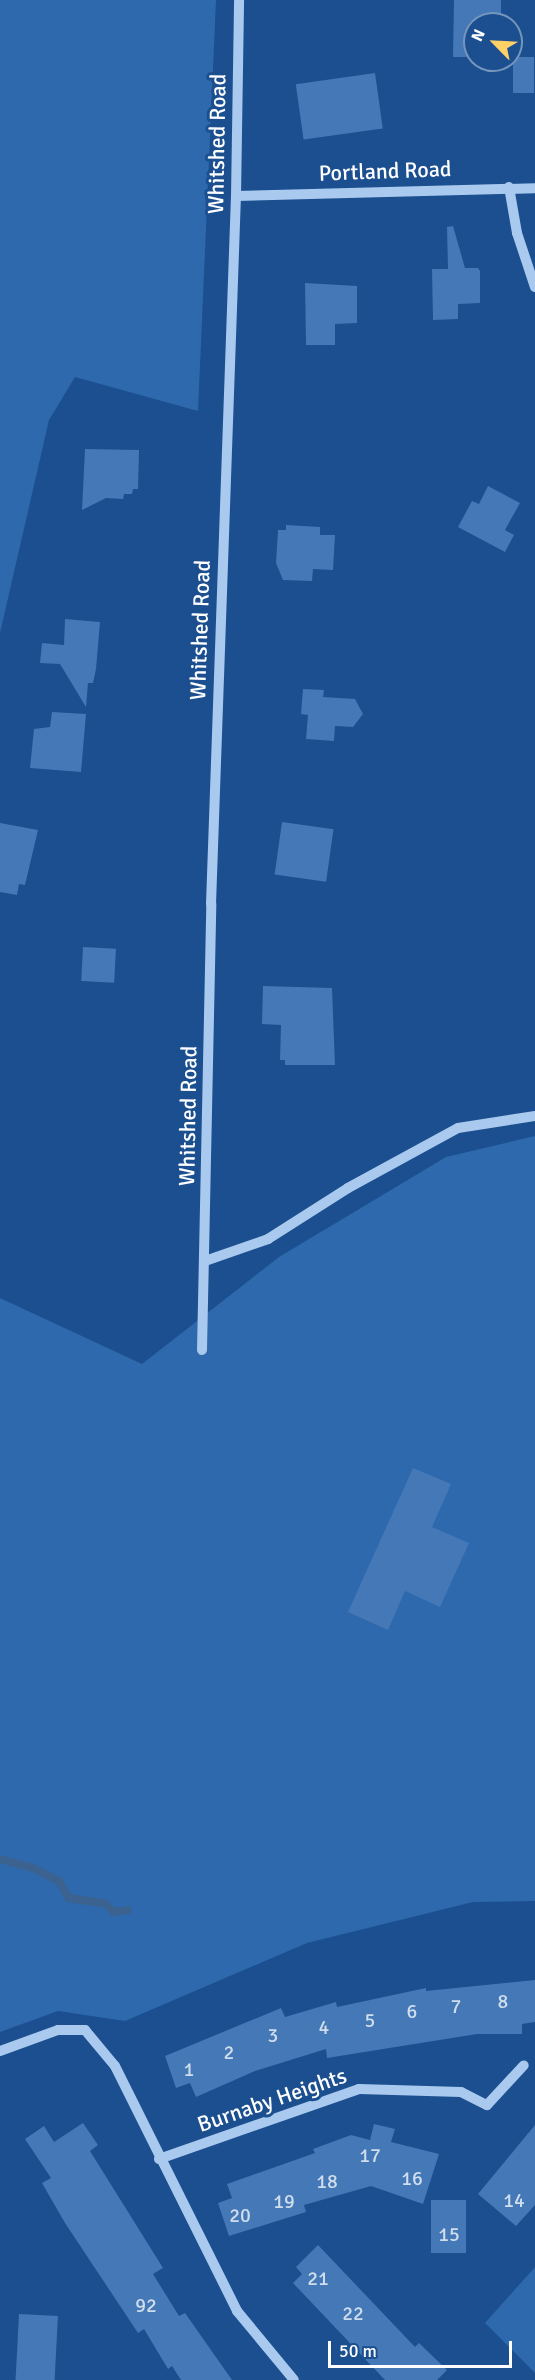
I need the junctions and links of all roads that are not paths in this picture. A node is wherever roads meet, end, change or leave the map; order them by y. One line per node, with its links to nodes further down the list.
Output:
1 (239, 0): 4 (street, Whitshed Road)
2 (509, 187): 3 (street, Portland Road); 4 (street, Portland Road); 5 (street)
3 (535, 188)
4 (236, 196): 7 (street, Whitshed Road)
5 (535, 287)
6 (535, 1116): 7 (street)
7 (205, 1261): 8 (street, Whitshed Road)
8 (202, 1350)
9 (0, 2051): 11 (street)
10 (524, 2065): 11 (street, Burnaby Heights)
11 (159, 2159): 12 (street)
12 (294, 2380)

